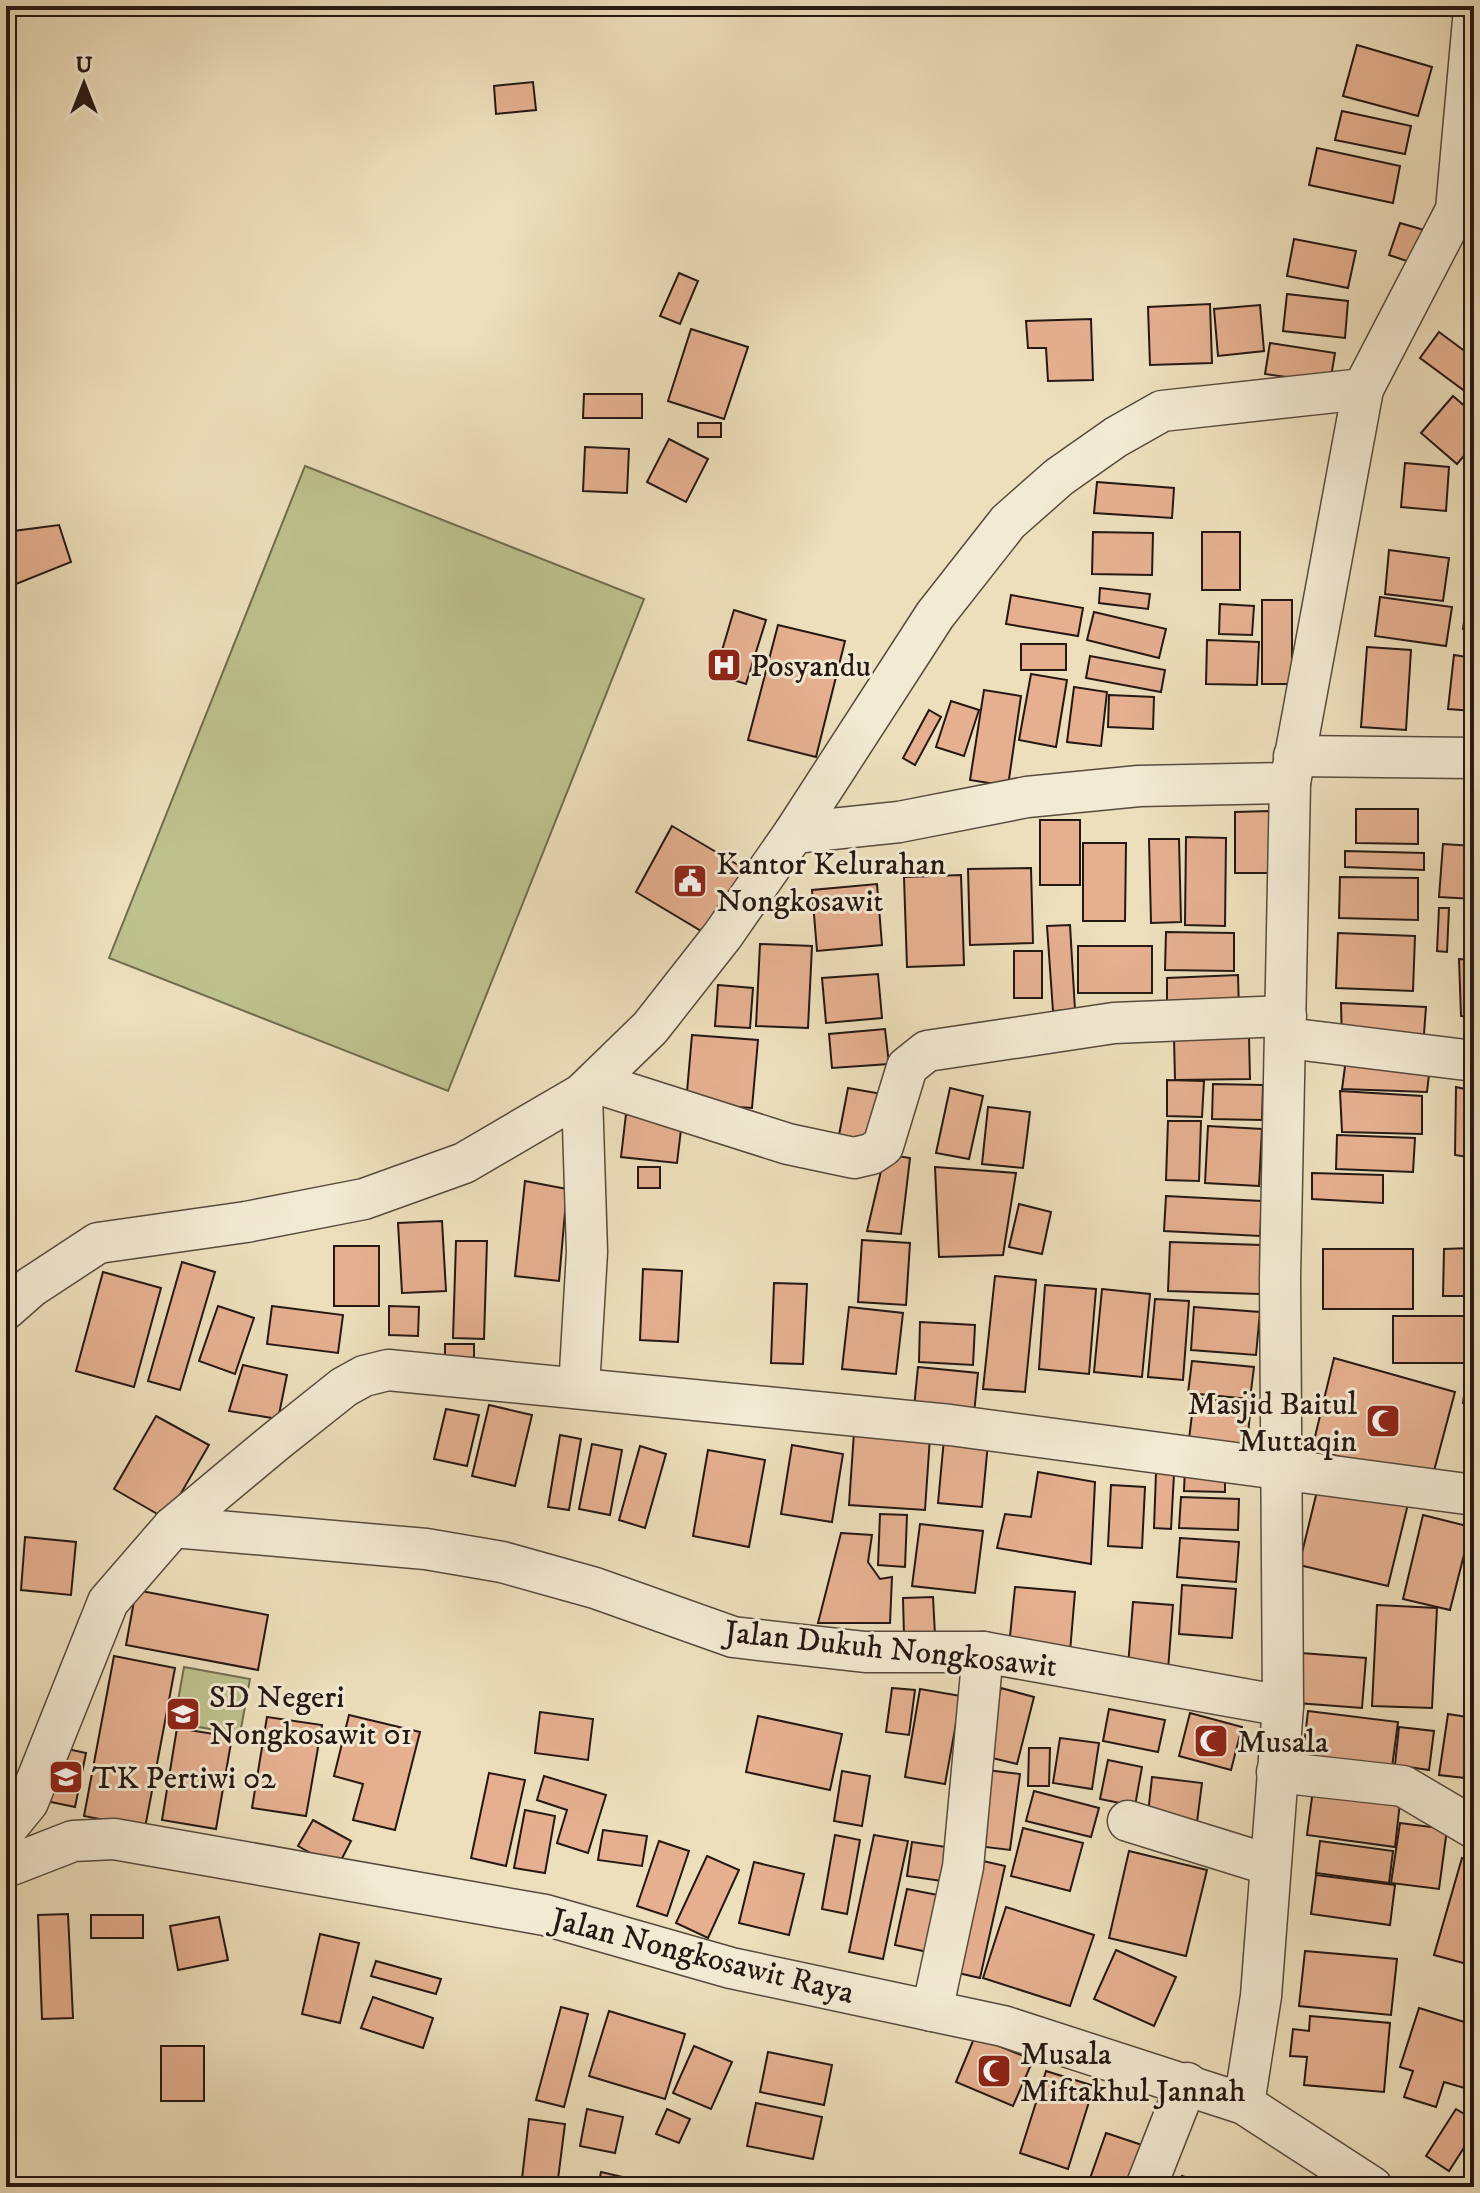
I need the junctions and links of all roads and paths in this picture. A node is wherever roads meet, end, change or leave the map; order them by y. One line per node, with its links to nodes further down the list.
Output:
1 (1474, 9): 2 (street)
2 (1465, 209): 3 (street)
3 (1363, 389): 5 (street); 6 (street)
4 (1474, 758): 5 (street)
5 (1292, 769): 6 (street); 7 (street)
6 (794, 833): 9 (street)
7 (1286, 1027): 8 (street); 9 (street); 12 (street)
8 (1474, 1061)
9 (589, 1089): 10 (street); 11 (street)
10 (6, 1309)
11 (579, 1388): 12 (street); 14 (street)
12 (1282, 1467): 13 (street); 16 (street)
13 (1474, 1495)
14 (173, 1527): 15 (street, Jalan Dukuh Nongkosawit); 20 (street)
15 (983, 1652): 16 (street, Jalan Dukuh Nongkosawit); 23 (street)
16 (1283, 1706): 17 (street)
17 (1277, 1772): 19 (street); 21 (street)
18 (1128, 1821): 21 (street)
19 (1474, 1828)
20 (6, 1829)
21 (1270, 1865): 25 (street)
22 (6, 1867): 23 (street, Jalan Nongkosawit Raya)
23 (932, 2011): 24 (street, Jalan Nongkosawit Raya)
24 (1187, 2083): 25 (street, Jalan Nongkosawit Raya); 26 (street)
25 (1244, 2104): 27 (street, Jalan Nongkosawit Raya)
26 (1146, 2187)
27 (1372, 2187)

